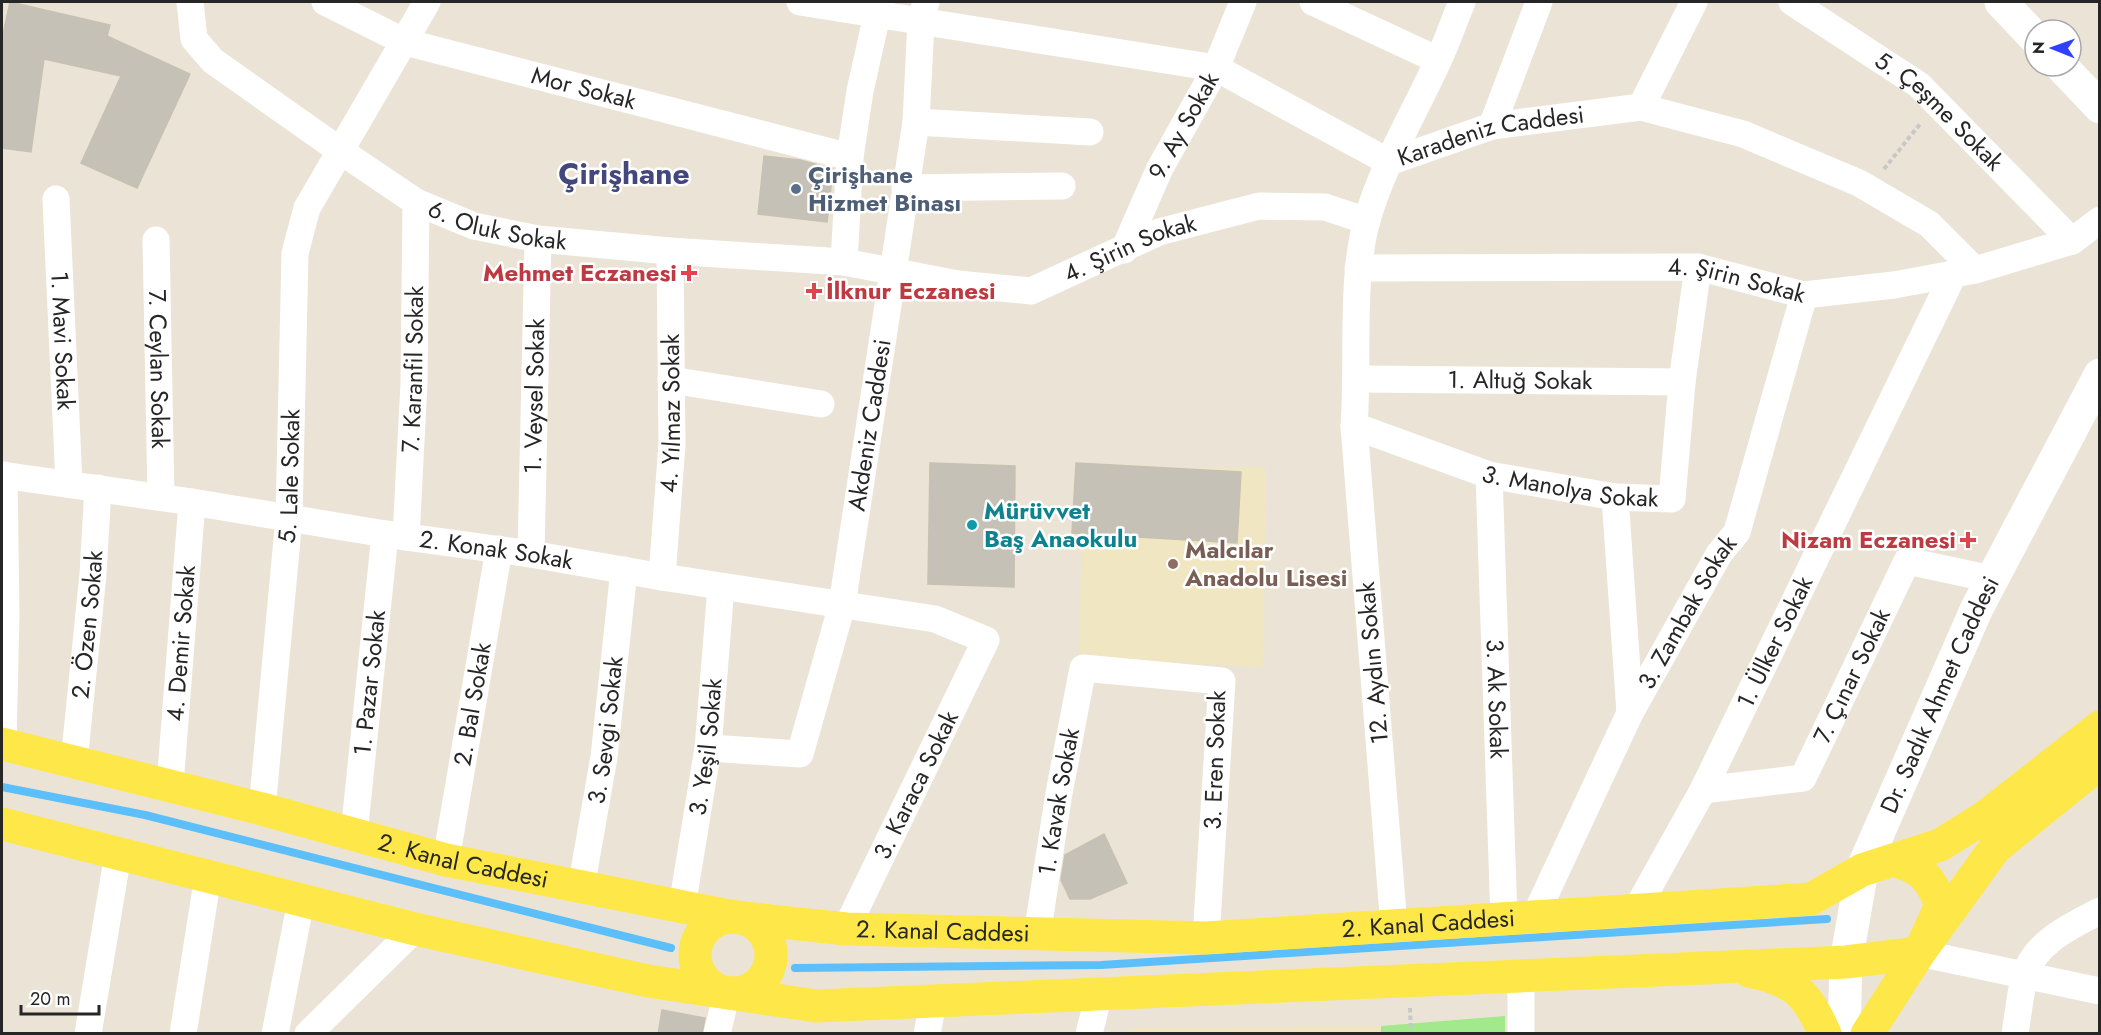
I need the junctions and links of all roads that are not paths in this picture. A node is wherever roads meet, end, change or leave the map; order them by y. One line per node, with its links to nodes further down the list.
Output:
1 (190, 2): 24 (street, 6. Oluk Sokak)
2 (325, 2): 15 (street, Mor Sokak)
3 (427, 2): 15 (street, 5. Lale Sokak)
4 (800, 2): 13 (street, Karadeniz Caddesi)
5 (1243, 2): 17 (street, 9. Ay Sokak)
6 (1313, 2): 16 (street)
7 (1462, 2): 16 (street, 12. Aydın Sokak)
8 (1539, 2): 22 (street)
9 (1694, 2): 19 (street)
10 (1792, 2): 35 (street, 5. Çeşme Sokak)
11 (2001, 2): 14 (main road)
12 (924, 11): 13 (street, Karadeniz Caddesi); 17 (street, Karadeniz Caddesi); 21 (street, Akdeniz Caddesi)
13 (877, 15): 25 (street)
14 (2023, 25)
15 (405, 42): 24 (street, 5. Lale Sokak); 25 (street, Mor Sokak)
16 (1438, 60): 26 (street, 12. Aydın Sokak)
17 (1216, 68): 26 (street, Karadeniz Caddesi); 36 (street, 9. Ay Sokak)
18 (2072, 78): 20 (main road)
19 (1641, 107): 22 (street, Karadeniz Caddesi); 42 (street, Karadeniz Caddesi)
20 (2100, 107)
21 (916, 122): 23 (street); 28 (street, Akdeniz Caddesi)
22 (1492, 126): 26 (street, Karadeniz Caddesi)
23 (1090, 132)
24 (342, 152): 30 (street, 6. Oluk Sokak); 57 (street, 5. Lale Sokak)
25 (850, 157): 38 (street)
26 (1389, 162): 32 (street, 12. Aydın Sokak)
27 (1062, 186): 28 (street)
28 (905, 188): 41 (street, Akdeniz Caddesi)
29 (56, 200): 52 (street, 1. Mavi Sokak)
30 (416, 202): 33 (street, 6. Oluk Sokak); 58 (street, 7. Karanfil Sokak)
31 (2100, 220): 35 (street, 4. Şirin Sokak)
32 (1367, 221): 36 (street, 4. Şirin Sokak); 40 (street, 12. Aydın Sokak)
33 (538, 239): 37 (street, 6. Oluk Sokak); 60 (street, 1. Veysel Sokak)
34 (156, 240): 54 (street, 7. Ceylan Sokak)
35 (2072, 241): 42 (street, 4. Şirin Sokak)
36 (1124, 250): 41 (street, 4. Şirin Sokak)
37 (670, 251): 38 (street, 6. Oluk Sokak); 46 (street, 4. Yılmaz Sokak)
38 (844, 262): 41 (street, 6. Oluk Sokak)
39 (1698, 267): 40 (street, 4. Şirin Sokak); 43 (street, 4. Şirin Sokak); 47 (street, 3. Manolya Sokak)
40 (1358, 268): 45 (street, 12. Aydın Sokak)
41 (893, 272): 65 (street, Akdeniz Caddesi)
42 (1964, 272): 43 (street, 4. Şirin Sokak); 76 (street, 1. Ülker Sokak)
43 (1804, 295): 68 (street, 3. Zambak Sokak)
44 (2100, 375): 63 (main road, Dr. Sadık Ahmet Caddesi)
45 (1358, 379): 47 (street, 1. Altuğ Sokak); 49 (street, 12. Aydın Sokak)
46 (671, 380): 48 (street); 62 (street, 4. Yılmaz Sokak)
47 (1682, 382): 55 (street, 3. Manolya Sokak)
48 (821, 404)
49 (1354, 426): 51 (street, 3. Manolya Sokak); 93 (street, 12. Aydın Sokak)
50 (3, 475): 52 (street, 2. Konak Sokak); 70 (street)
51 (1489, 475): 55 (street, 3. Manolya Sokak); 92 (street, 3. Ak Sokak)
52 (69, 484): 53 (street, 2. Konak Sokak)
53 (98, 488): 54 (street, 2. Konak Sokak); 72 (street, 2. Özen Sokak)
54 (161, 497): 56 (street, 2. Konak Sokak)
55 (1615, 497): 68 (street)
56 (192, 502): 57 (street, 2. Konak Sokak); 75 (street, 4. Demir Sokak)
57 (289, 518): 58 (street, 2. Konak Sokak); 77 (street, 5. Lale Sokak)
58 (395, 536): 59 (street, 2. Konak Sokak); 79 (street, 1. Pazar Sokak)
59 (498, 549): 60 (street, 2. Konak Sokak); 82 (street, 2. Bal Sokak)
60 (531, 554): 61 (street, 2. Konak Sokak)
61 (624, 570): 62 (street, 2. Konak Sokak); 86 (street, 3. Sevgi Sokak)
62 (662, 577): 64 (street, 2. Konak Sokak)
63 (1992, 579): 76 (street, 7. Çınar Sokak); 84 (main road, Dr. Sadık Ahmet Caddesi)
64 (721, 587): 65 (street, 2. Konak Sokak); 71 (street, 3. Yeşil Sokak)
65 (842, 605): 66 (street, 2. Konak Sokak); 71 (street, Akdeniz Caddesi)
66 (986, 640): 95 (street, 3. Karaca Sokak)
67 (1083, 668): 96 (street, 1. Kavak Sokak); 97 (street, 3. Eren Sokak)
68 (1630, 713): 92 (street, 3. Zambak Sokak)
69 (2100, 727): 83 (main road, 2. Kanal Caddesi)
70 (2, 744): 72 (main road, 2. Kanal Caddesi)
71 (708, 748): 88 (street, 3. Yeşil Sokak)
72 (74, 762): 75 (main road, 2. Kanal Caddesi)
73 (2100, 763): 80 (main road)
74 (2100, 782): 80 (street)
75 (170, 784): 77 (main road, 2. Kanal Caddesi)
76 (1703, 790): 89 (street, 1. Ülker Sokak)
77 (262, 809): 79 (main road, 2. Kanal Caddesi)
78 (2, 824): 81 (main road)
79 (354, 834): 82 (main road, 2. Kanal Caddesi)
80 (1995, 849): 98 (main road)
81 (118, 854): 85 (main road); 107 (street)
82 (446, 860): 86 (main road, 2. Kanal Caddesi)
83 (1893, 860): 84 (main road, 2. Kanal Caddesi); 98 (main road)
84 (1862, 870): 89 (main road, 2. Kanal Caddesi); 99 (main road, Dr. Sadık Ahmet Caddesi)
85 (208, 876): 87 (main road); 108 (street)
86 (580, 888): 88 (main road, 2. Kanal Caddesi)
87 (301, 901): 94 (main road); 109 (street)
88 (682, 907): 91 (main road, 2. Kanal Caddesi)
89 (1636, 910): 92 (main road, 2. Kanal Caddesi)
90 (2100, 911): 101 (street)
91 (734, 917): 95 (main road, 2. Kanal Caddesi); 104 (main road); 104 (main road)
92 (1519, 918): 93 (main road, 2. Kanal Caddesi)
93 (1394, 927): 97 (main road, 2. Kanal Caddesi)
94 (415, 929): 104 (main road); 110 (street)
95 (846, 929): 96 (main road, 2. Kanal Caddesi)
96 (1037, 934): 97 (main road, 2. Kanal Caddesi)
97 (1206, 938)
98 (1919, 953): 99 (main road); 101 (street); 117 (main road)
99 (1845, 962): 100 (main road); 116 (main road, Dr. Sadık Ahmet Caddesi)
100 (1721, 966): 102 (main road); 115 (main road)
101 (2025, 975): 103 (street); 118 (street)
102 (1521, 976): 105 (main road); 114 (street)
103 (2100, 991)
104 (727, 992): 106 (main road); 111 (street)
105 (1099, 994): 106 (main road); 113 (street)
106 (933, 1002): 112 (street)
107 (88, 1034)
108 (183, 1034)
109 (275, 1034)
110 (308, 1034)
111 (717, 1034)
112 (927, 1034)
113 (1089, 1034)
114 (1521, 1034)
115 (1825, 1034)
116 (1844, 1034)
117 (1867, 1034)
118 (2015, 1034)

